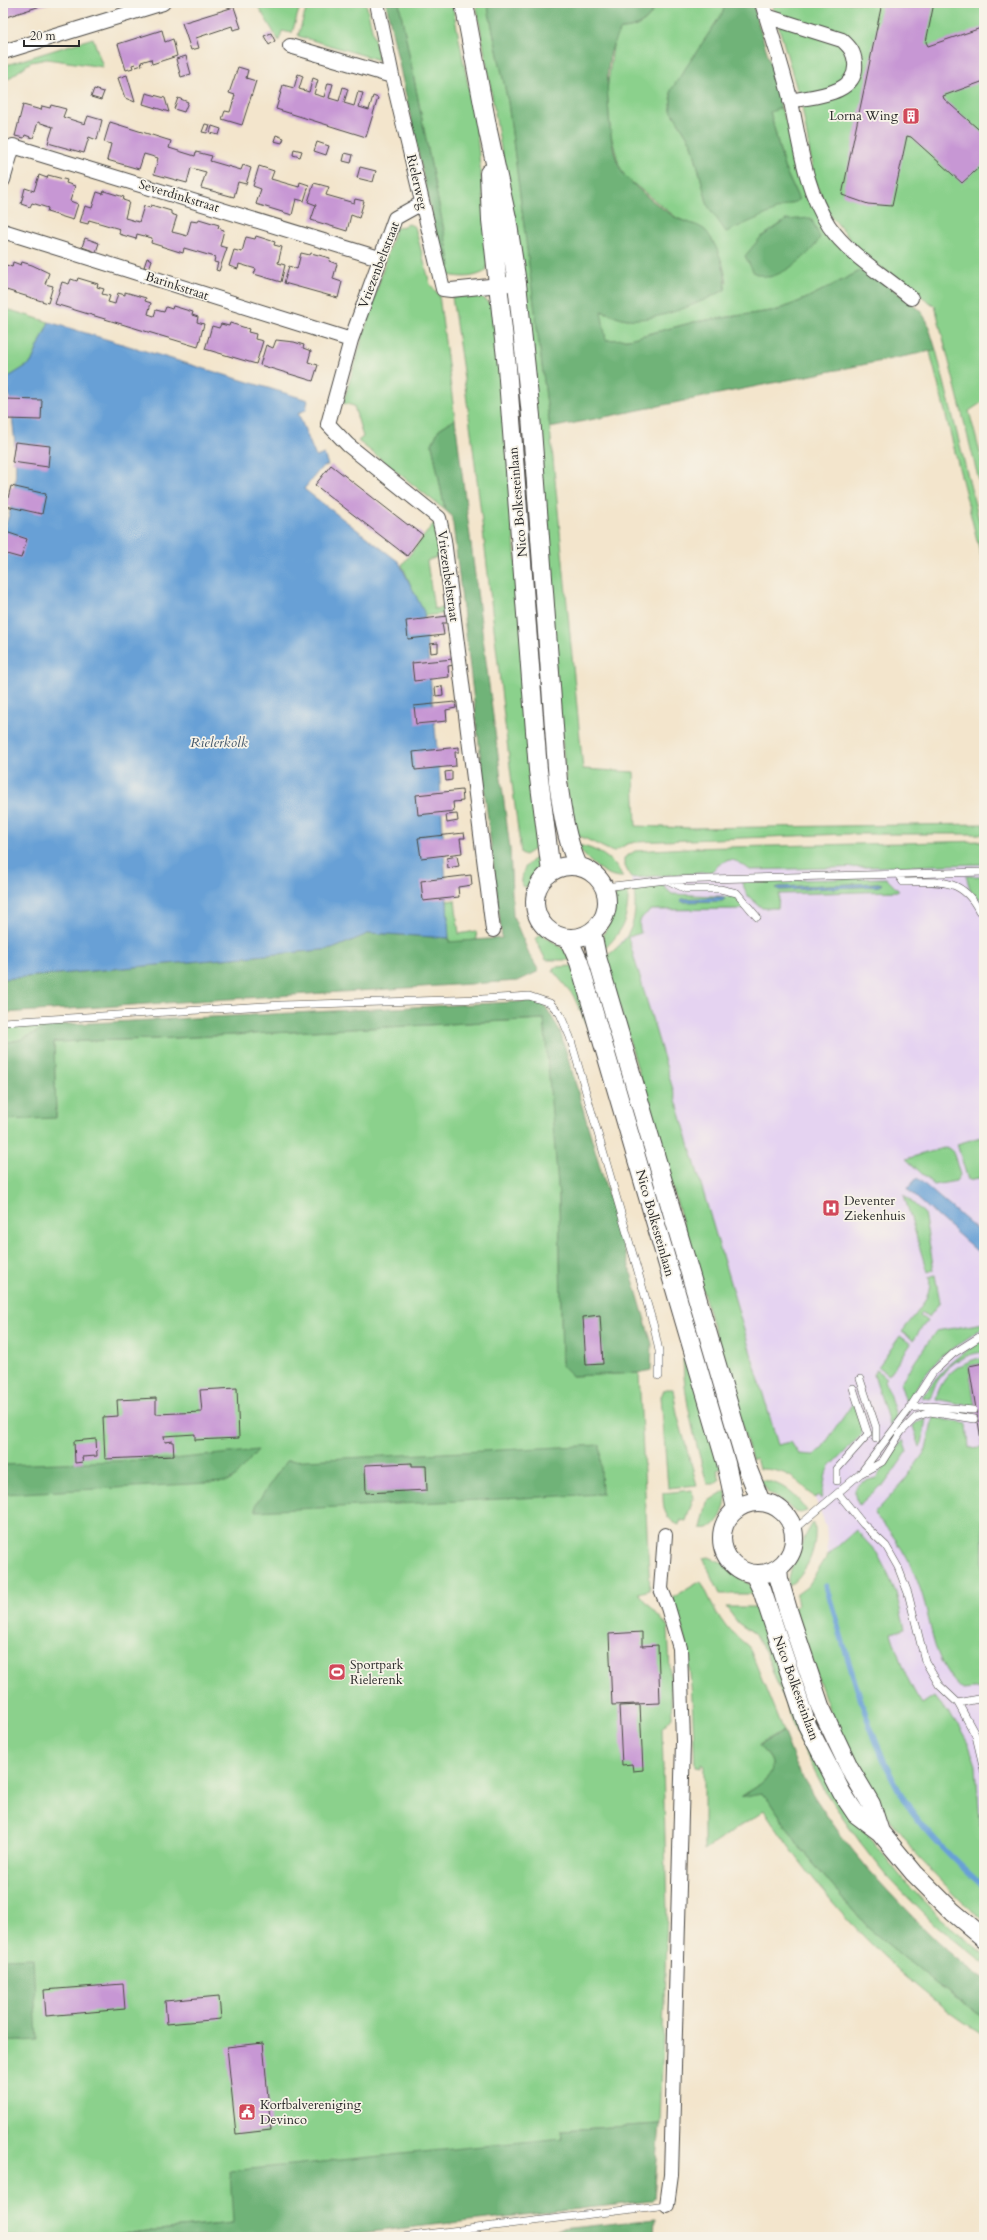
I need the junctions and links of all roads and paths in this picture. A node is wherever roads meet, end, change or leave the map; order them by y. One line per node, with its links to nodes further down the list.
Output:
1 (377, 3): 7 (street, Rielerweg)
2 (464, 3): 9 (street, Nico Bolkesteinlaan)
3 (158, 4): 6 (street)
4 (764, 10): 8 (street); 8 (street)
5 (290, 46): 7 (street)
6 (3, 52)
7 (392, 76): 11 (street, Rielerweg)
8 (790, 101): 16 (street)
9 (488, 131): 14 (street, Nico Bolkesteinlaan); 15 (street, Nico Bolkesteinlaan)
10 (3, 180): 13 (street, Severdinkstraat)
11 (422, 203): 13 (street, Vriezenbeltstraat); 15 (street, Rielerweg)
12 (3, 231): 17 (street, Barinkstraat)
13 (379, 258): 17 (street, Vriezenbeltstraat)
14 (517, 283): 15 (street, Rielerweg); 18 (street, Nico Bolkesteinlaan)
15 (498, 285): 19 (street, Nico Bolkesteinlaan)
16 (911, 298)
17 (351, 340): 26 (street, Vriezenbeltstraat)
18 (578, 866): 19 (street); 23 (street)
19 (551, 872): 28 (street)
20 (984, 872): 21 (lane)
21 (897, 873): 22 (lane); 24 (lane)
22 (667, 880): 23 (lane); 25 (lane)
23 (604, 887): 27 (street)
24 (979, 911)
25 (757, 917)
26 (493, 930)
27 (592, 932): 28 (street); 41 (street, Nico Bolkesteinlaan)
28 (568, 938): 42 (street, Nico Bolkesteinlaan)
29 (3, 1022): 31 (lane)
30 (984, 1334): 34 (lane)
31 (659, 1376)
32 (860, 1379): 37 (lane)
33 (853, 1388): 39 (lane)
34 (909, 1408): 35 (lane); 38 (lane)
35 (973, 1410)
36 (974, 1420): 38 (lane)
37 (876, 1439)
38 (860, 1474): 40 (lane)
39 (837, 1481)
40 (838, 1493): 43 (lane); 48 (lane)
41 (761, 1502): 42 (street); 43 (street)
42 (736, 1509): 46 (street)
43 (793, 1531): 45 (street)
44 (664, 1535): 52 (street)
45 (778, 1568): 46 (street); 50 (street, Nico Bolkesteinlaan)
46 (754, 1574): 50 (street, Nico Bolkesteinlaan)
47 (984, 1698): 48 (lane)
48 (958, 1703): 49 (lane)
49 (984, 1770)
50 (880, 1832): 51 (street, Nico Bolkesteinlaan)
51 (984, 1938)
52 (667, 2205): 53 (lane)
53 (402, 2237)

